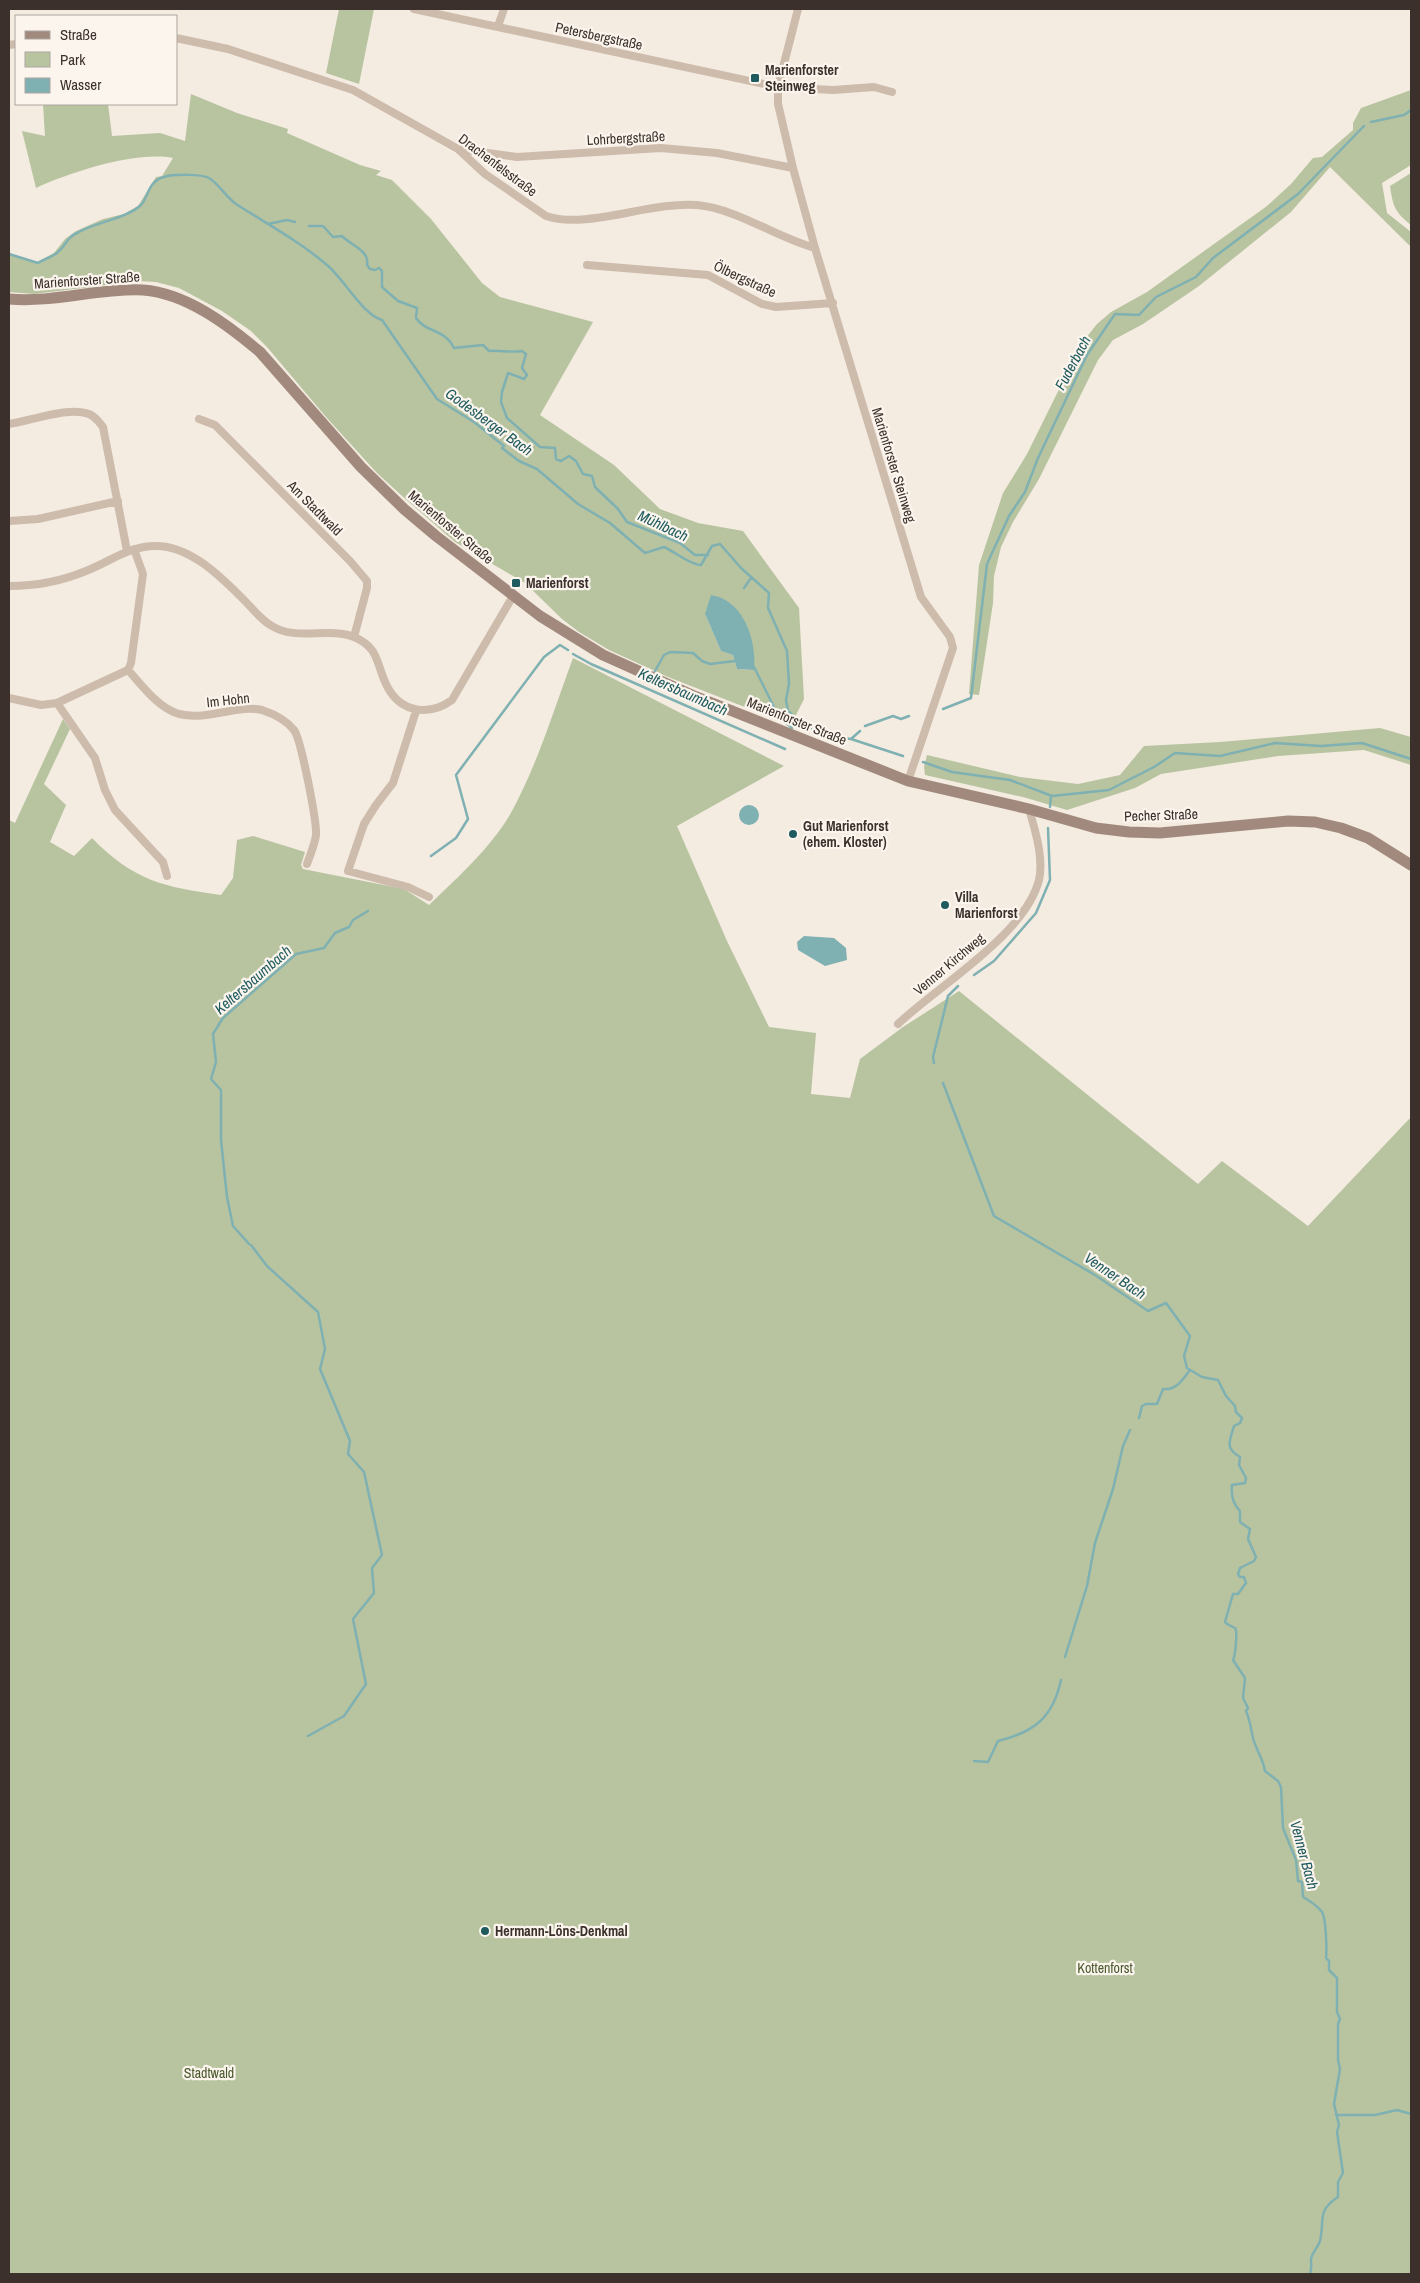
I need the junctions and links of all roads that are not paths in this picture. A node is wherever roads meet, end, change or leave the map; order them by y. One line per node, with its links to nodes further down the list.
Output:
1 (414, 9): 4 (street, Petersbergstraße)
2 (504, 9): 4 (street)
3 (798, 9): 6 (street, Marienforster Steinweg)
4 (498, 26): 6 (street, Petersbergstraße)
5 (178, 38): 8 (street, Drachenfelsstraße)
6 (778, 87): 7 (street); 9 (street, Marienforster Steinweg)
7 (892, 92)
8 (458, 149): 9 (street, Lohrbergstraße); 10 (street, Drachenfelsstraße)
9 (793, 168): 10 (street, Marienforster Steinweg)
10 (815, 248): 13 (street, Marienforster Steinweg)
11 (587, 265): 13 (street, Ölbergstraße)
12 (9, 299): 20 (main road, Marienforster Straße)
13 (832, 303): 26 (street, Marienforster Steinweg)
14 (199, 419): 21 (street, Am Stadtwald)
15 (9, 424): 16 (street)
16 (118, 501): 17 (street); 18 (street)
17 (9, 521)
18 (131, 550): 19 (street); 21 (street); 22 (street)
19 (9, 586)
20 (513, 596): 25 (street); 26 (main road, Marienforster Straße)
21 (354, 637): 25 (street)
22 (128, 670): 24 (street); 28 (street, Im Hohn)
23 (9, 698): 24 (street)
24 (57, 704): 30 (street)
25 (416, 711): 31 (street)
26 (908, 781): 27 (main road, Pecher Straße)
27 (1029, 808): 29 (main road, Pecher Straße); 32 (street, Venner Kirchweg)
28 (307, 864)
29 (1411, 865)
30 (167, 876)
31 (429, 897)
32 (898, 1024)

